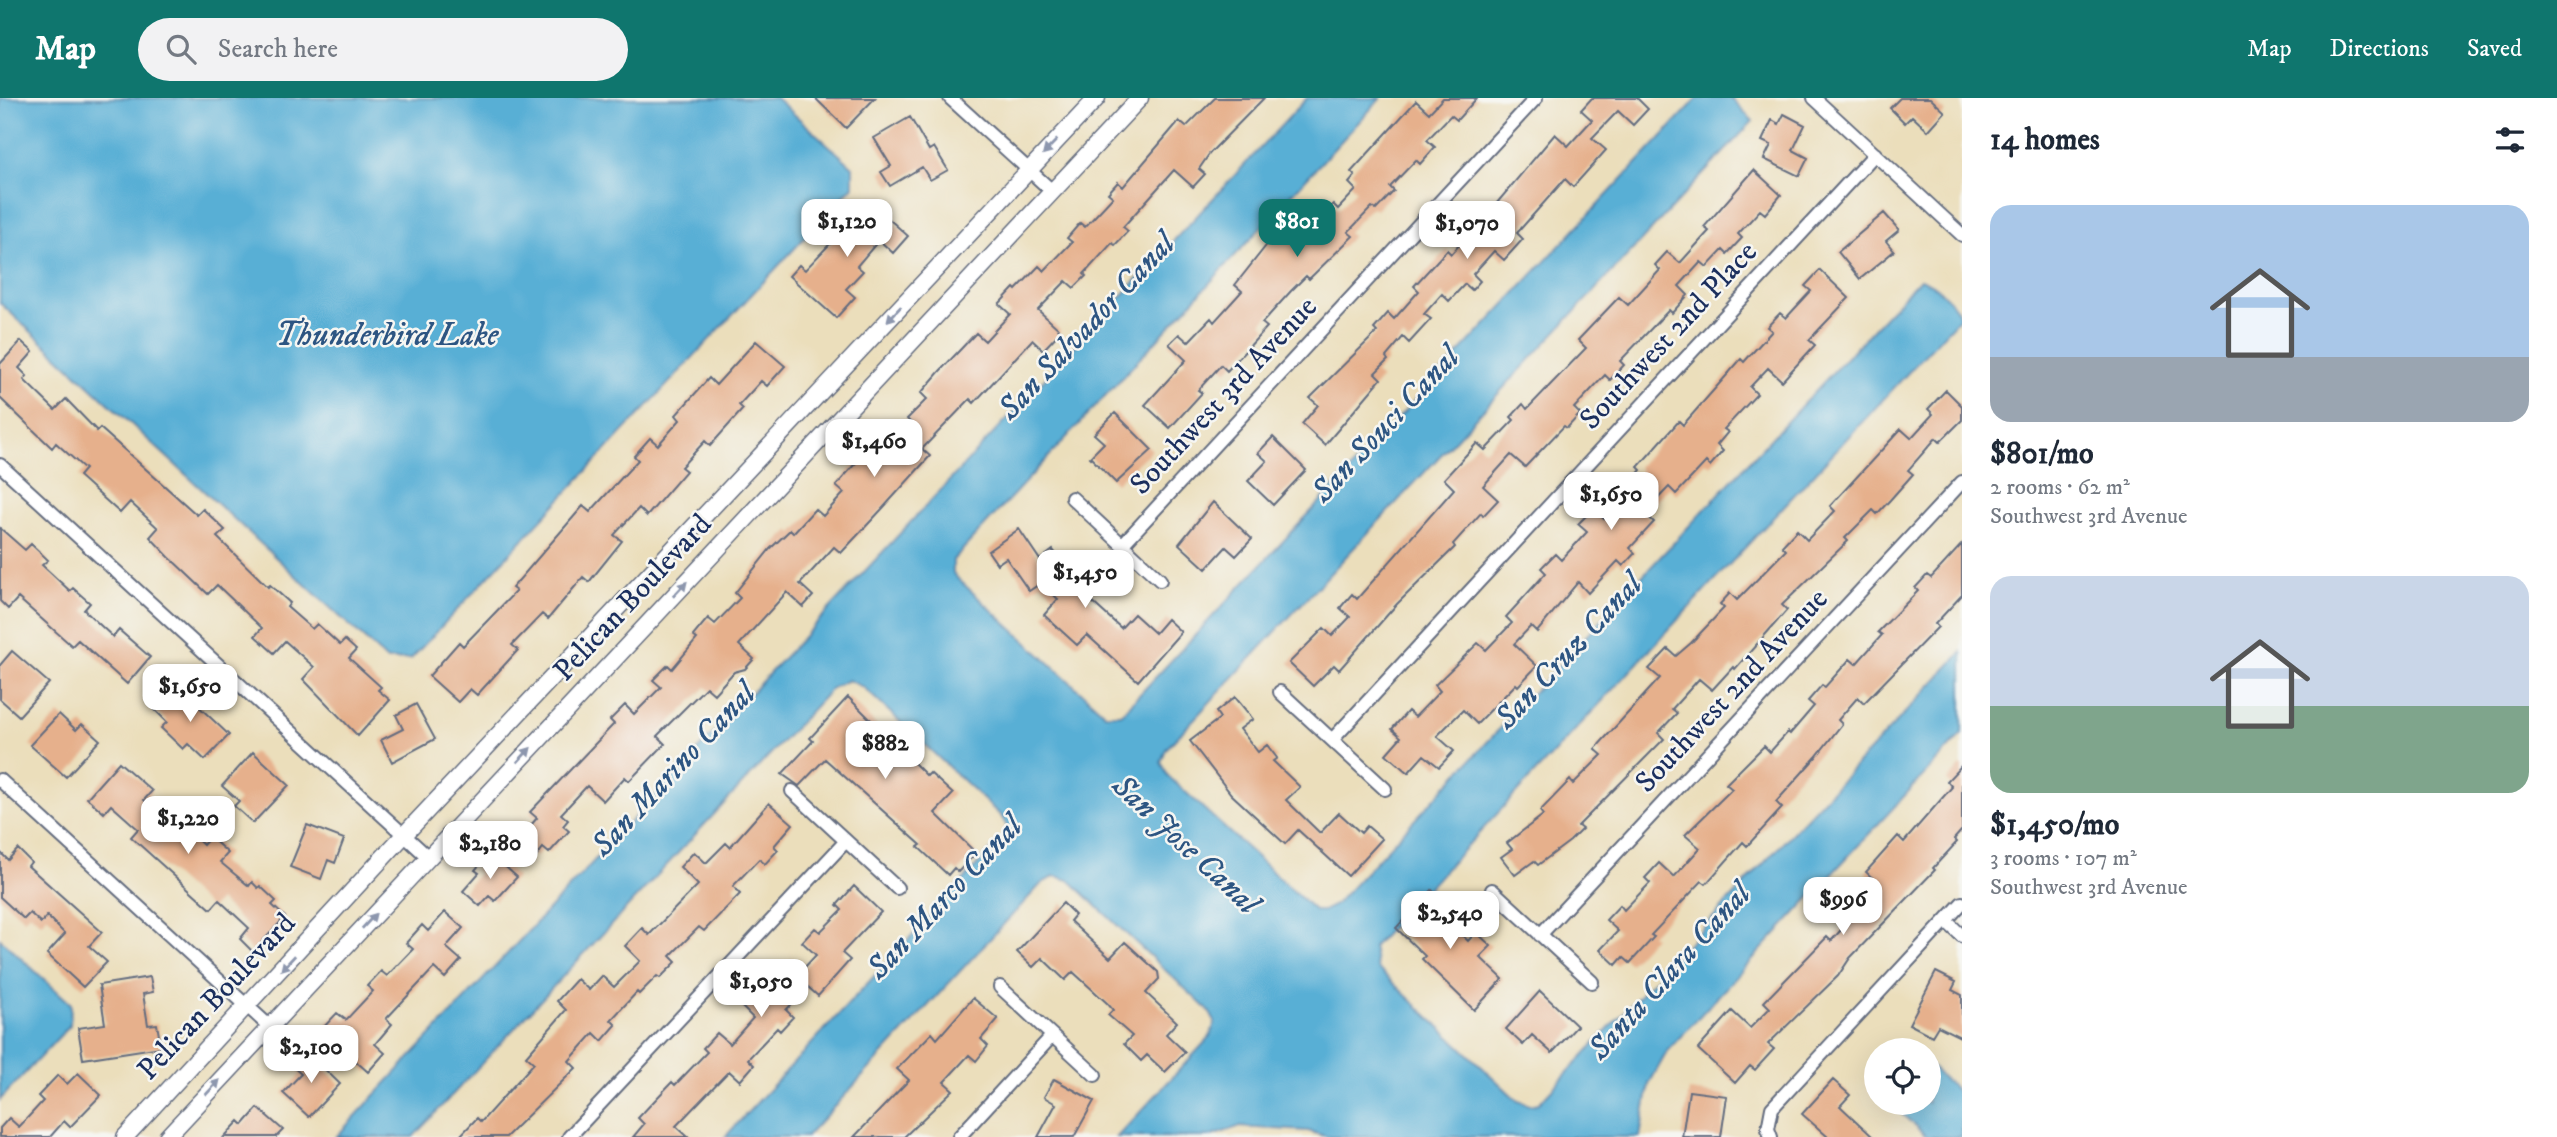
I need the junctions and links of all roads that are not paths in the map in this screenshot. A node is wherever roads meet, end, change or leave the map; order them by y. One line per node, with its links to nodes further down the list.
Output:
1 (950, 98): 7 (street)
2 (1097, 98): 7 (street, Pelican Boulevard, one-way to 7)
3 (1140, 98): 8 (street, Pelican Boulevard)
4 (1536, 98): 15 (street, Southwest 3rd Avenue)
5 (1814, 98): 6 (street)
6 (1875, 154): 9 (street); 18 (street, Southwest 2nd Place)
7 (1029, 170): 8 (street); 12 (street, Pelican Boulevard, one-way to 12)
8 (1052, 191): 14 (street, Pelican Boulevard)
9 (1962, 235)
10 (0, 465): 22 (street)
11 (1962, 482): 29 (street, Southwest 2nd Avenue)
12 (731, 488): 14 (street); 22 (street, Pelican Boulevard)
13 (1072, 498): 15 (street)
14 (755, 509): 24 (street, Pelican Boulevard, one-way to 14)
15 (1122, 545): 16 (street)
16 (1160, 580)
17 (1280, 692): 18 (street)
18 (1332, 740): 20 (street)
19 (0, 780): 33 (street)
20 (1385, 789)
21 (792, 791): 23 (street)
22 (404, 835): 24 (street); 33 (street, Pelican Boulevard, one-way to 33)
23 (846, 841): 25 (street); 40 (street)
24 (428, 857): 34 (street, Pelican Boulevard, one-way to 24)
25 (897, 888)
26 (1492, 890): 29 (street)
27 (1962, 903): 28 (street)
28 (1946, 921): 30 (street); 37 (street)
29 (1540, 935): 31 (street)
30 (1962, 936)
31 (1592, 982)
32 (1000, 987): 35 (street)
33 (247, 1006): 34 (street); 38 (street, Pelican Boulevard)
34 (270, 1027): 39 (street, Pelican Boulevard, one-way to 34)
35 (1052, 1037): 36 (street); 41 (street)
36 (1095, 1075)
37 (1770, 1133)
38 (125, 1137)
39 (167, 1137)
40 (569, 1137)
41 (959, 1137)

